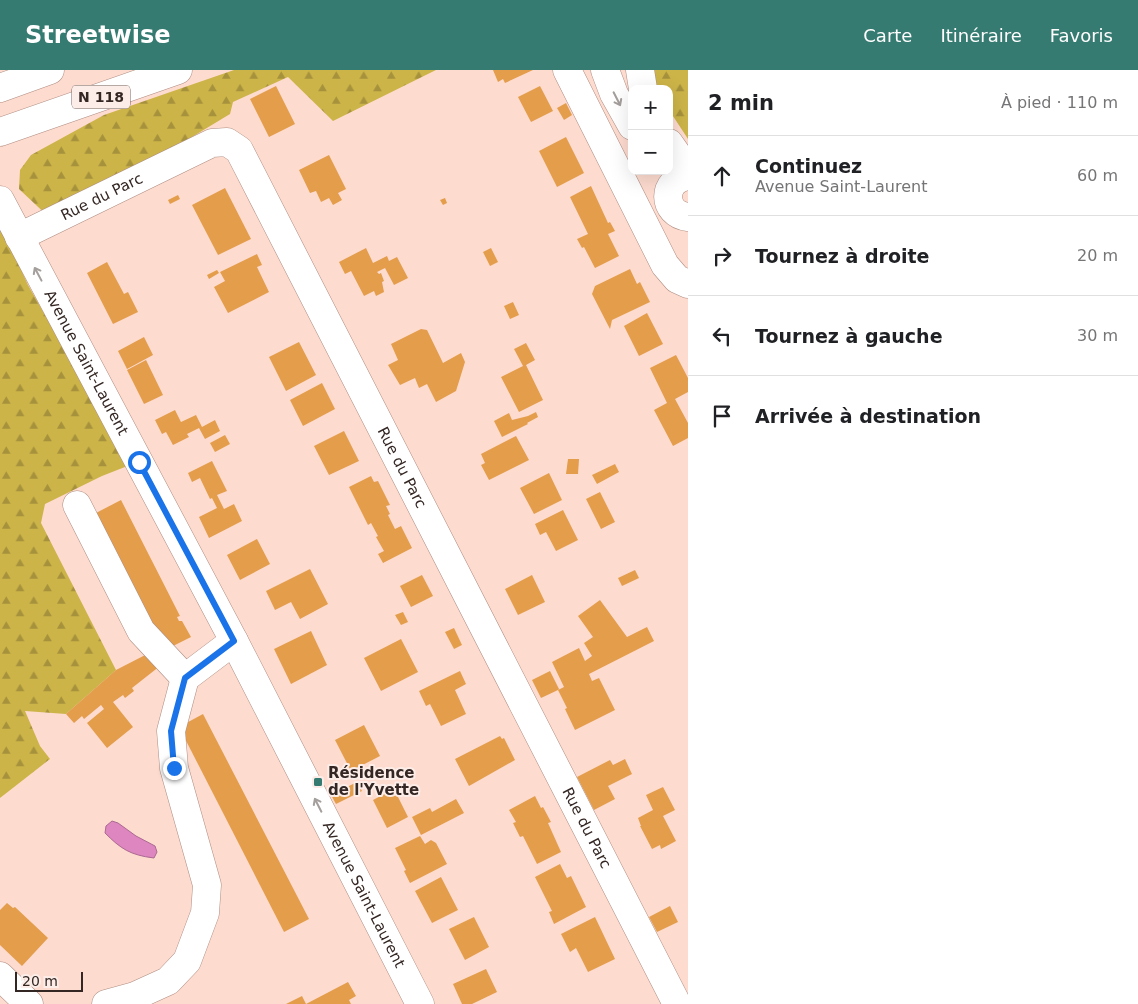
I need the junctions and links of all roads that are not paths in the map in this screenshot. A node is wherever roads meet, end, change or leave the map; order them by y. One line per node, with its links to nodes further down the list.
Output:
1 (50, 70): 7 (main road)
2 (178, 70): 9 (main road, N 118)
3 (567, 70): 16 (main road)
4 (605, 70): 8 (main road, one-way to 8)
5 (640, 70): 6 (main road)
6 (642, 85)
7 (1, 87)
8 (628, 119)
9 (12, 128)
10 (673, 149): 11 (main road)
11 (688, 170)
12 (671, 180): 14 (main road)
13 (0, 200): 15 (main road, Avenue Saint-Laurent)
14 (688, 217)
15 (19, 237): 18 (main road, Avenue Saint-Laurent, one-way to 15); 24 (main road, Rue du Parc)
16 (688, 284)
17 (77, 505): 19 (main road)
18 (234, 641): 19 (main road); 23 (main road, Avenue Saint-Laurent, one-way to 18)
19 (185, 678): 22 (main road)
20 (0, 976): 21 (main road)
21 (29, 1004)
22 (106, 1004)
23 (420, 1004)
24 (677, 1004)

